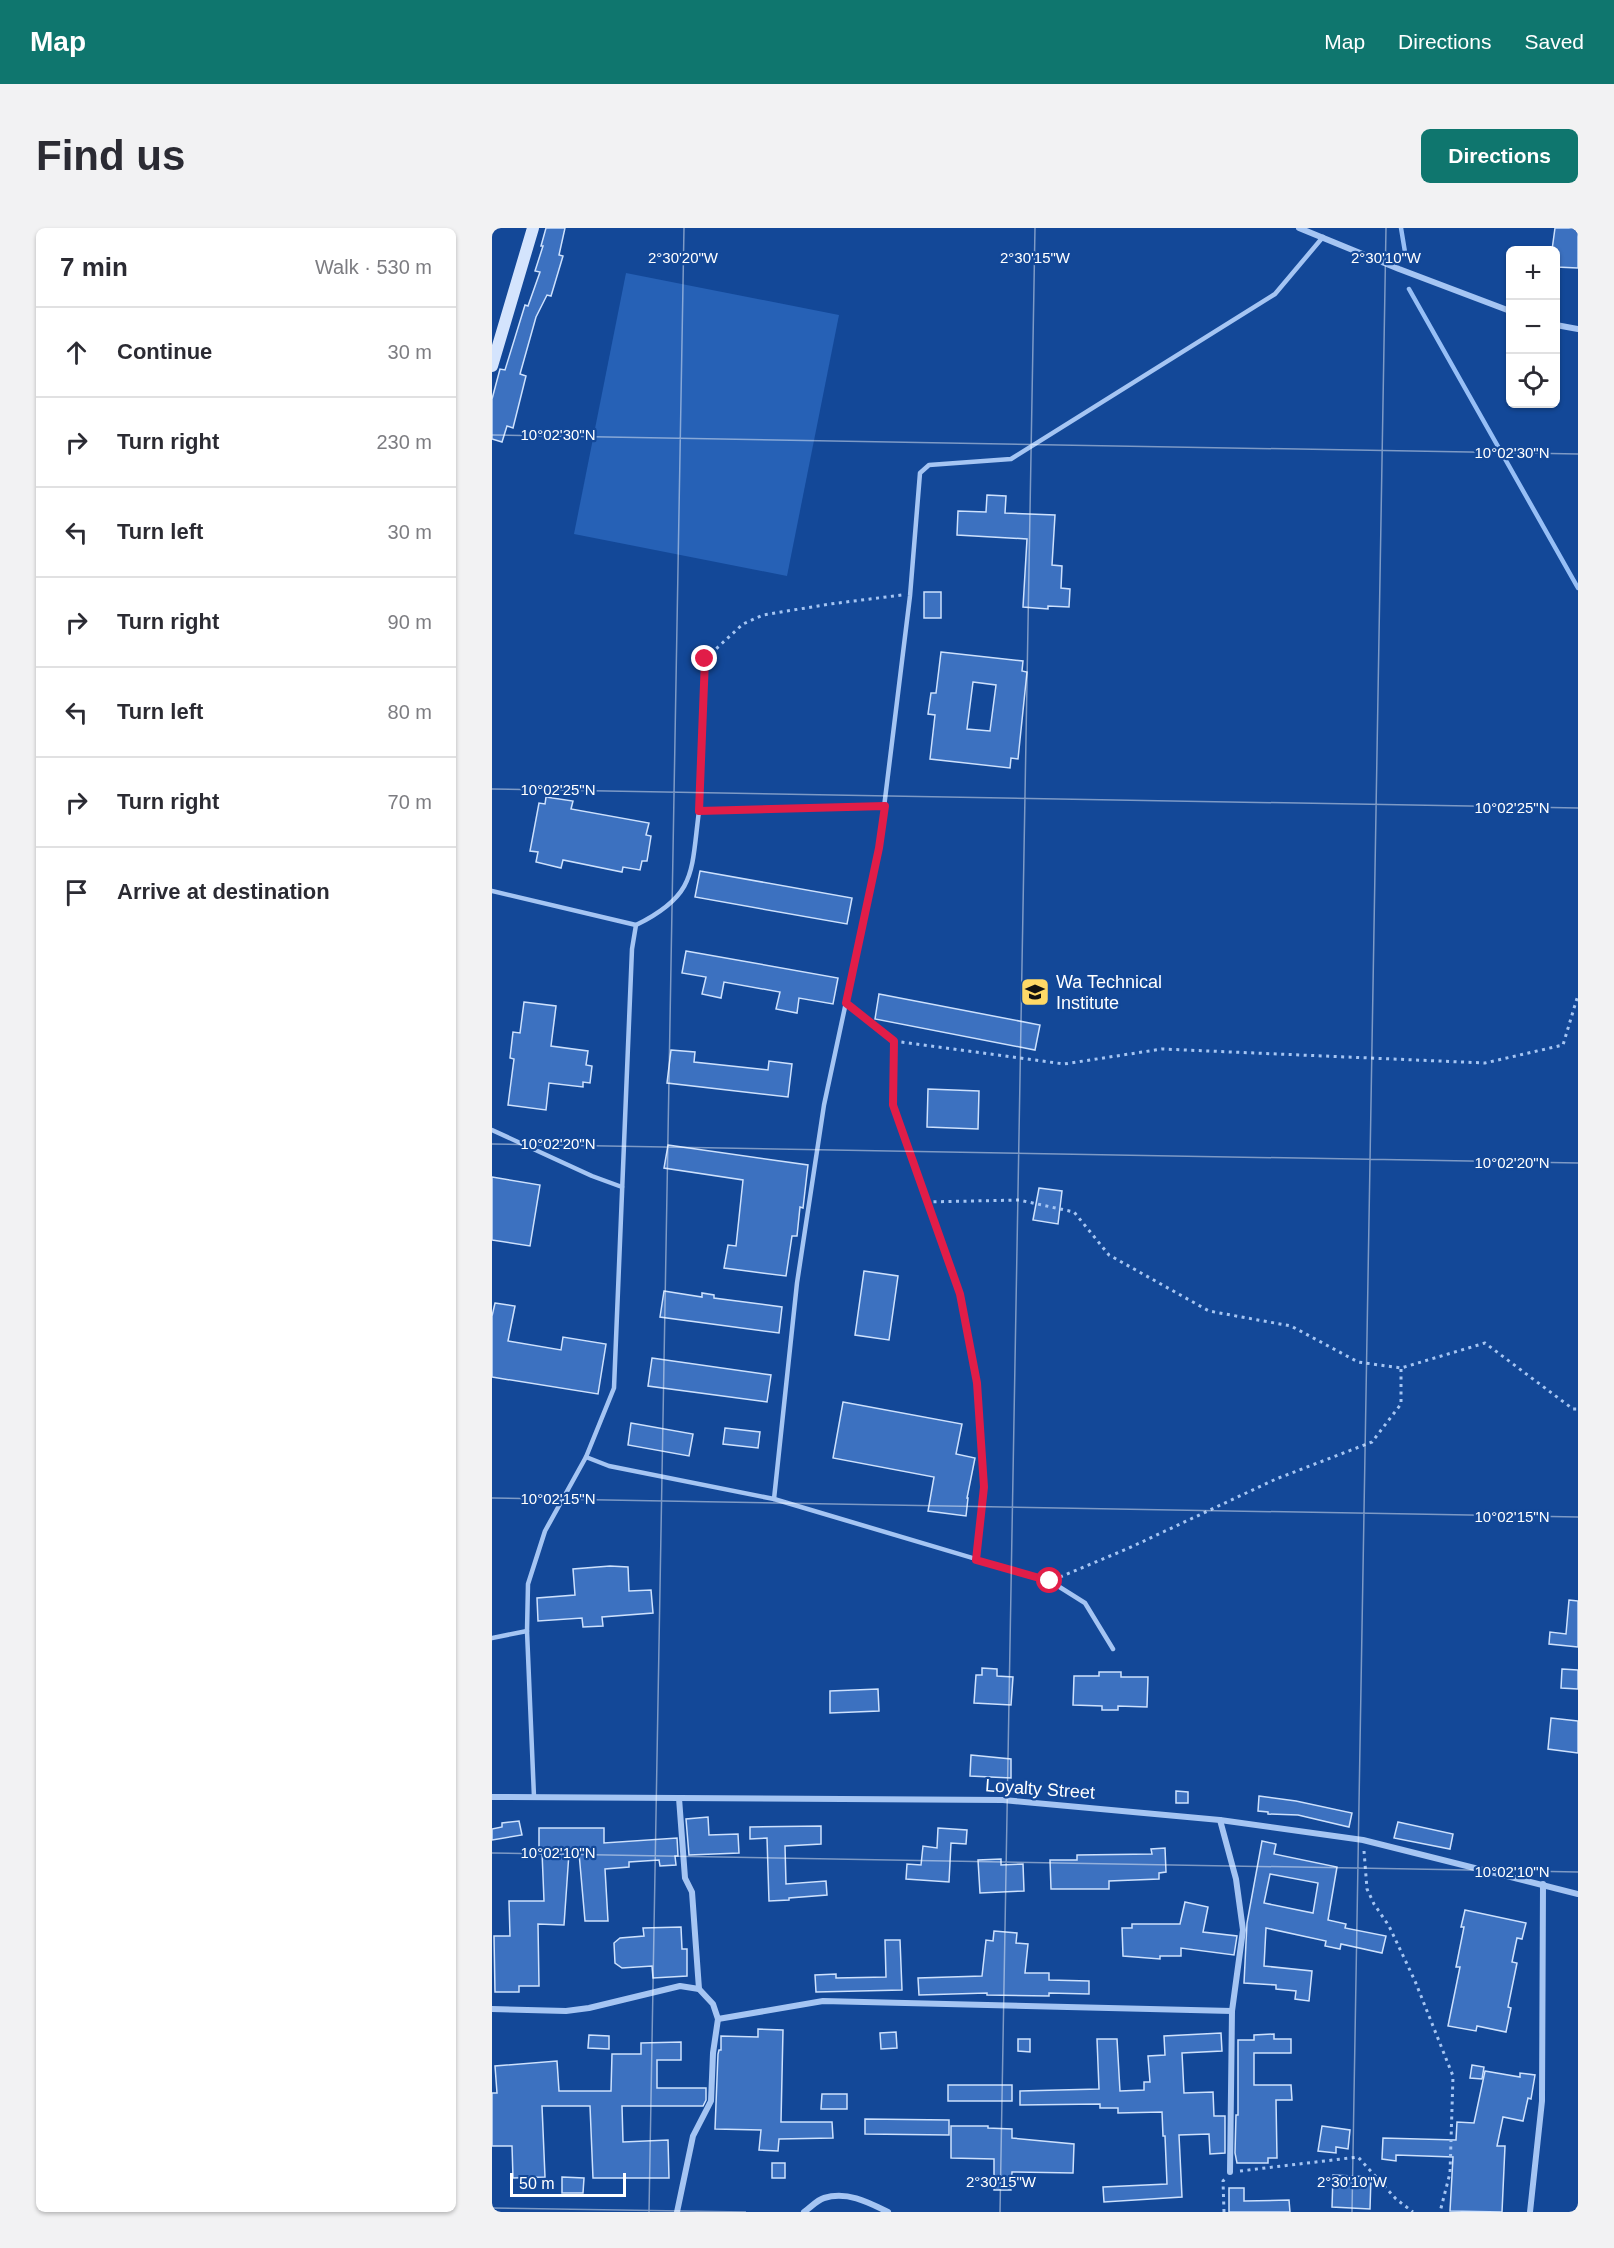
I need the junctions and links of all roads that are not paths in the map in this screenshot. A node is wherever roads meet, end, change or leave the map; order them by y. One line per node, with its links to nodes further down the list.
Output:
1 (533, 228): 7 (street)
2 (1299, 228): 3 (street)
3 (1323, 237): 4 (street); 8 (lane)
4 (1506, 309)
5 (1560, 326): 6 (street)
6 (1578, 329)
7 (492, 366)
8 (885, 806): 10 (lane); 14 (lane)
9 (492, 891): 10 (lane)
10 (636, 925): 12 (lane)
11 (492, 1130): 12 (lane)
12 (622, 1187): 13 (lane)
13 (586, 1457): 14 (lane); 15 (lane)
14 (774, 1499): 17 (lane)
15 (527, 1631): 16 (lane); 19 (lane)
16 (492, 1638)
17 (1113, 1649)
18 (492, 1797): 19 (street, Loyalty Street)
19 (534, 1797): 20 (street, Loyalty Street)
20 (679, 1798): 21 (street, Loyalty Street); 24 (street)
21 (1220, 1820): 22 (street, Loyalty Street); 26 (street)
22 (1543, 1884): 23 (street, Loyalty Street); 32 (street)
23 (1578, 1894)
24 (699, 1989): 25 (street); 27 (street)
25 (492, 2009)
26 (1232, 2011): 27 (street); 28 (street)
27 (718, 2019): 29 (street)
28 (1230, 2172)
29 (677, 2212)
30 (804, 2212): 31 (street)
31 (888, 2212)
32 (1530, 2212)

